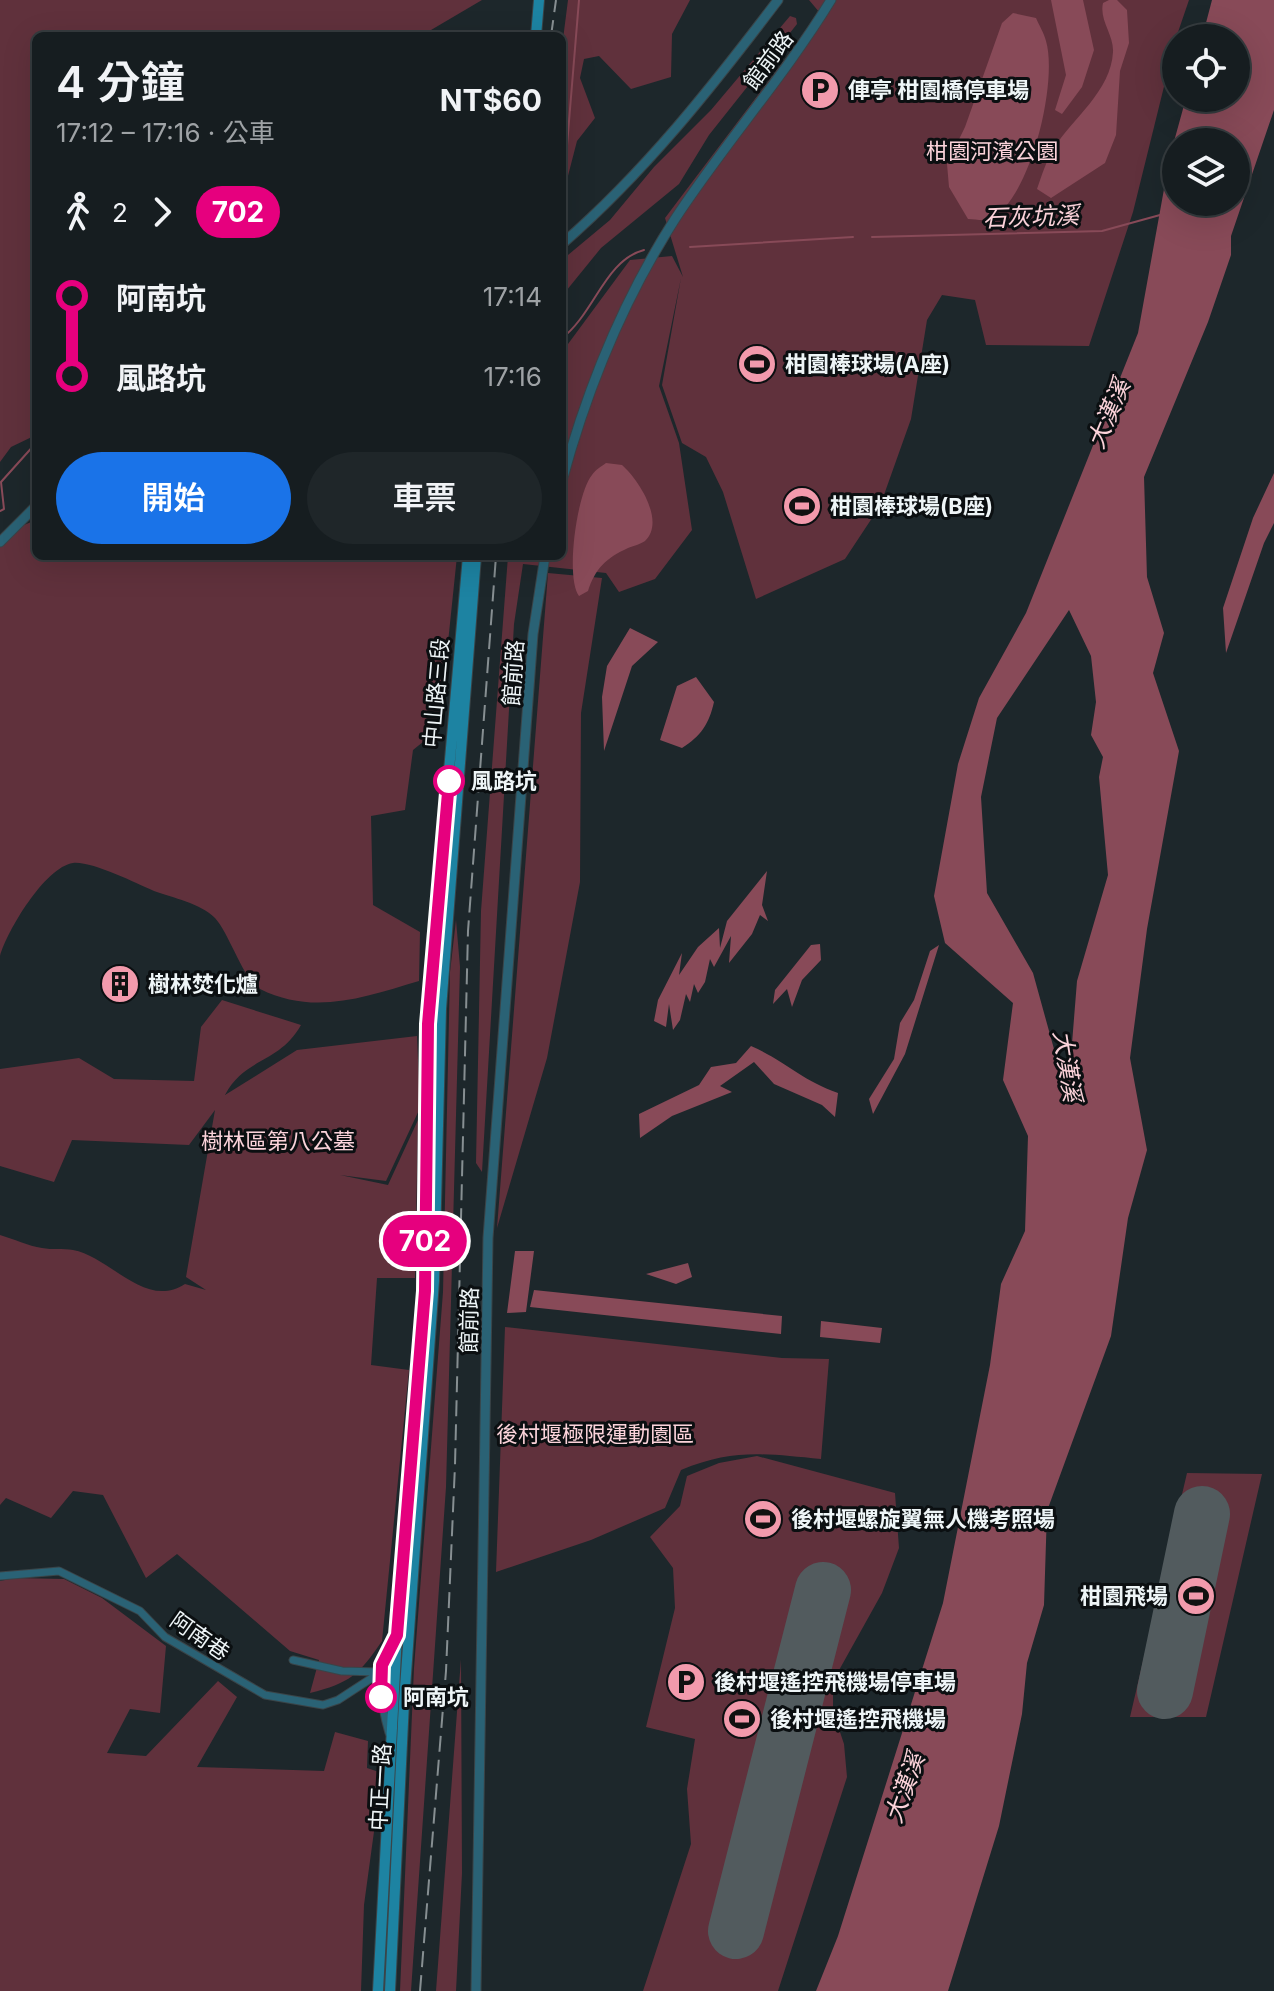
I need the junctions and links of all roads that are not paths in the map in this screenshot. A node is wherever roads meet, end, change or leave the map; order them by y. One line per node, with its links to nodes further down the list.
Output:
1 (539, 0): 4 (main road)
2 (778, 0): 5 (street)
3 (831, 0): 6 (street, 館前路)
4 (536, 32)
5 (566, 240)
6 (566, 467)
7 (32, 510): 8 (street)
8 (0, 542)
9 (468, 560): 13 (main road, 中山路三段)
10 (476, 560): 12 (main road, 中山路三段)
11 (544, 560): 21 (street, 館前路)
12 (441, 1009): 15 (main road, 中正一路)
13 (428, 1024): 15 (main road, 中正一路)
14 (0, 1576): 17 (street, 阿南巷)
15 (403, 1635): 17 (street); 18 (main road, 中正一路)
16 (293, 1660): 17 (street)
17 (381, 1672): 18 (street)
18 (396, 1741): 19 (main road, 中正一路); 20 (main road, 中正一路)
19 (378, 1991)
20 (390, 1991)
21 (476, 1991)

